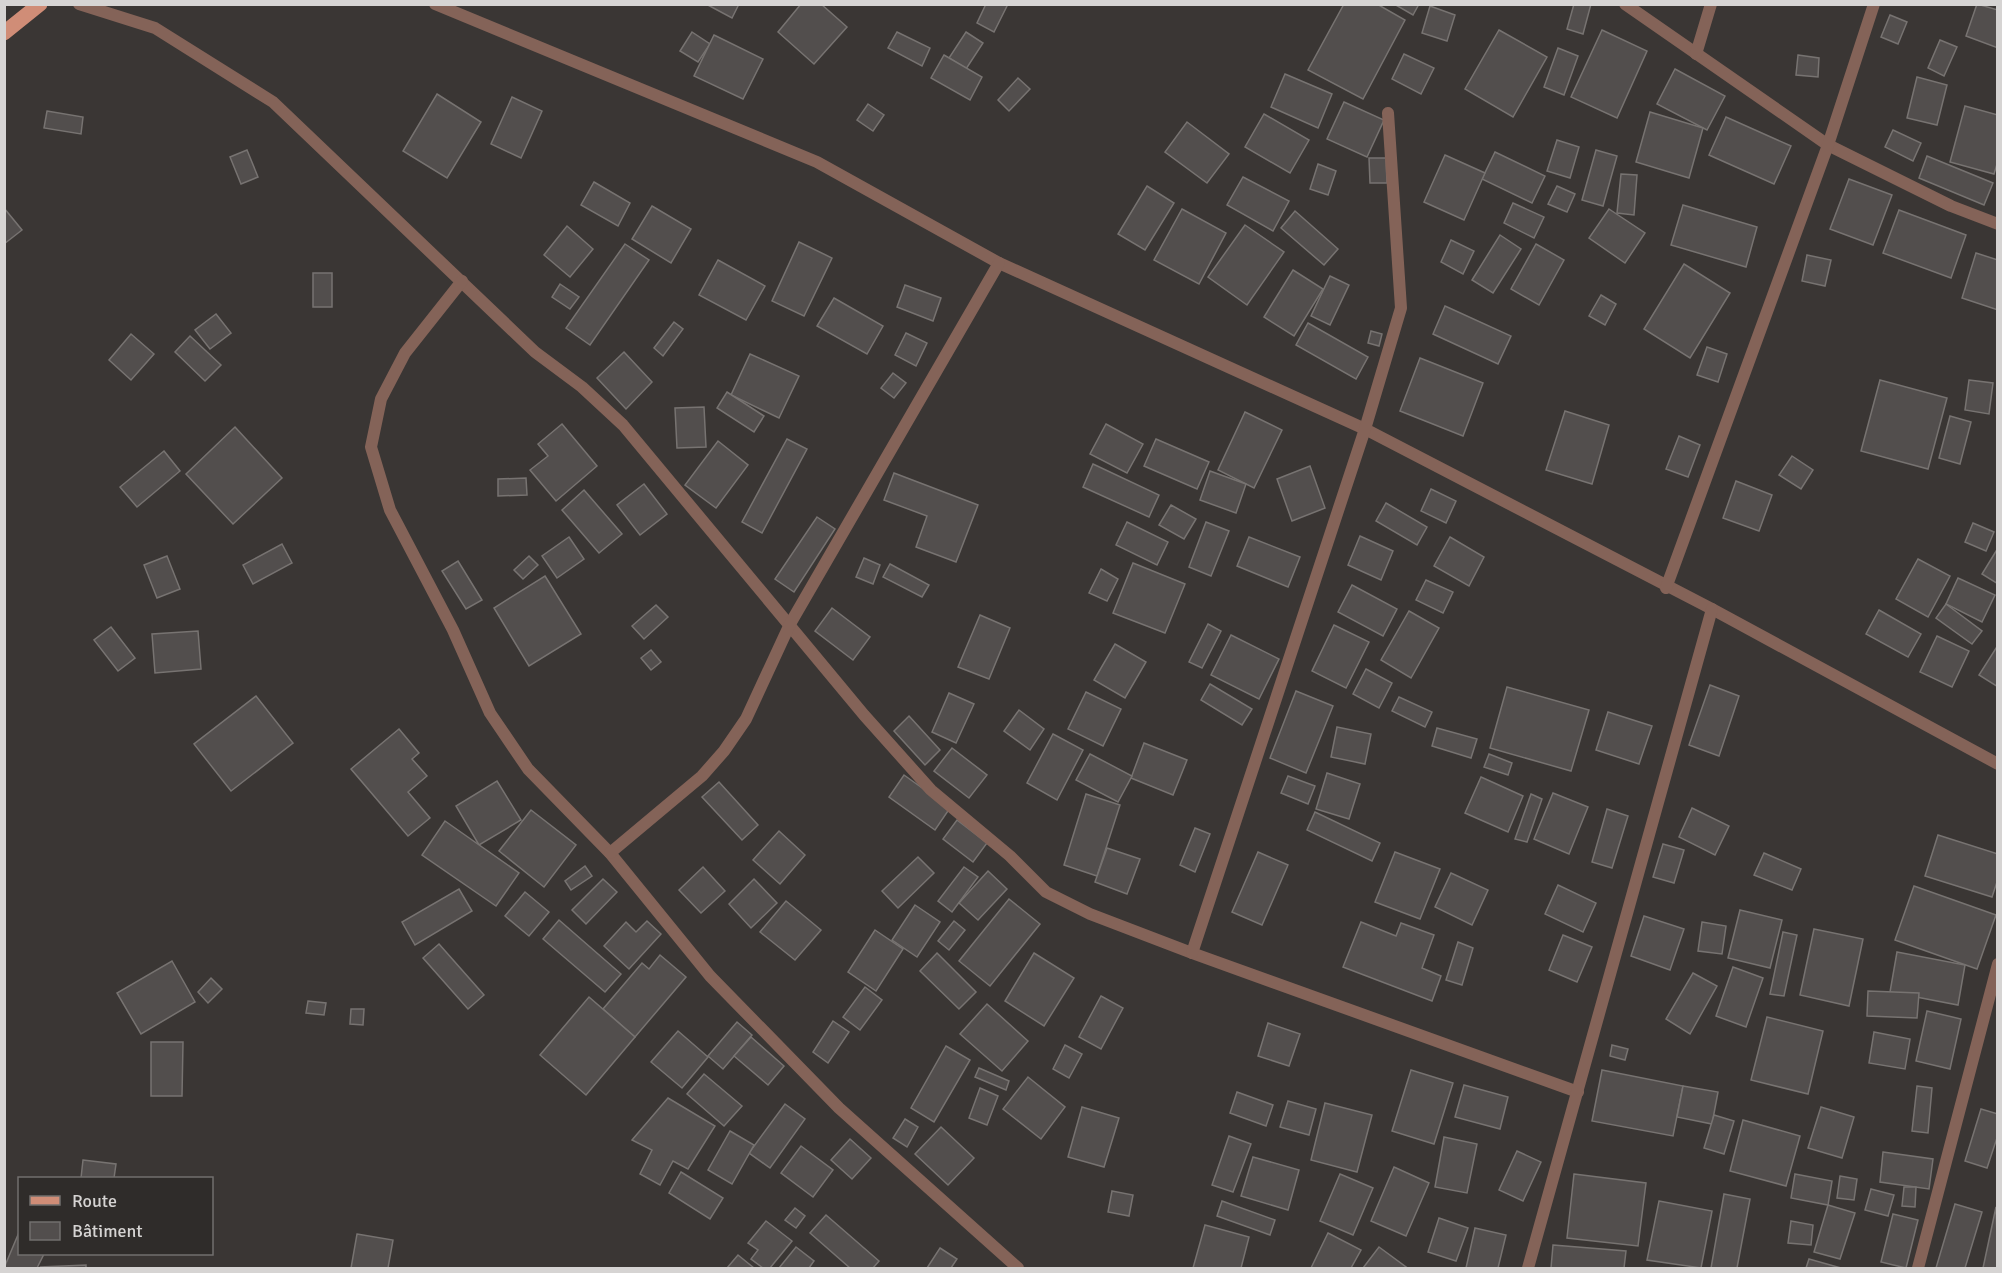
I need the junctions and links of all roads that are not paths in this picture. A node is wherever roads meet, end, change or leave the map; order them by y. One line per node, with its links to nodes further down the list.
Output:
1 (40, 4): 7 (main road)
2 (80, 4): 13 (street)
3 (435, 4): 12 (street)
4 (1624, 4): 8 (street)
5 (1711, 4): 8 (street)
6 (1874, 4): 10 (street)
7 (4, 33)
8 (1696, 54): 10 (street)
9 (1388, 113): 14 (street)
10 (1828, 145): 11 (street); 15 (street)
11 (1998, 224)
12 (999, 263): 14 (street); 17 (street)
13 (462, 281): 17 (street); 19 (street)
14 (1365, 429): 15 (street); 20 (street)
15 (1666, 588): 16 (street)
16 (1712, 609): 18 (street); 22 (street)
17 (790, 624): 19 (street); 20 (street)
18 (1998, 764)
19 (610, 853): 23 (street)
20 (1192, 953): 22 (street)
21 (1998, 964): 25 (street)
22 (1578, 1092): 24 (street)
23 (1018, 1269)
24 (1528, 1269)
25 (1918, 1269)

